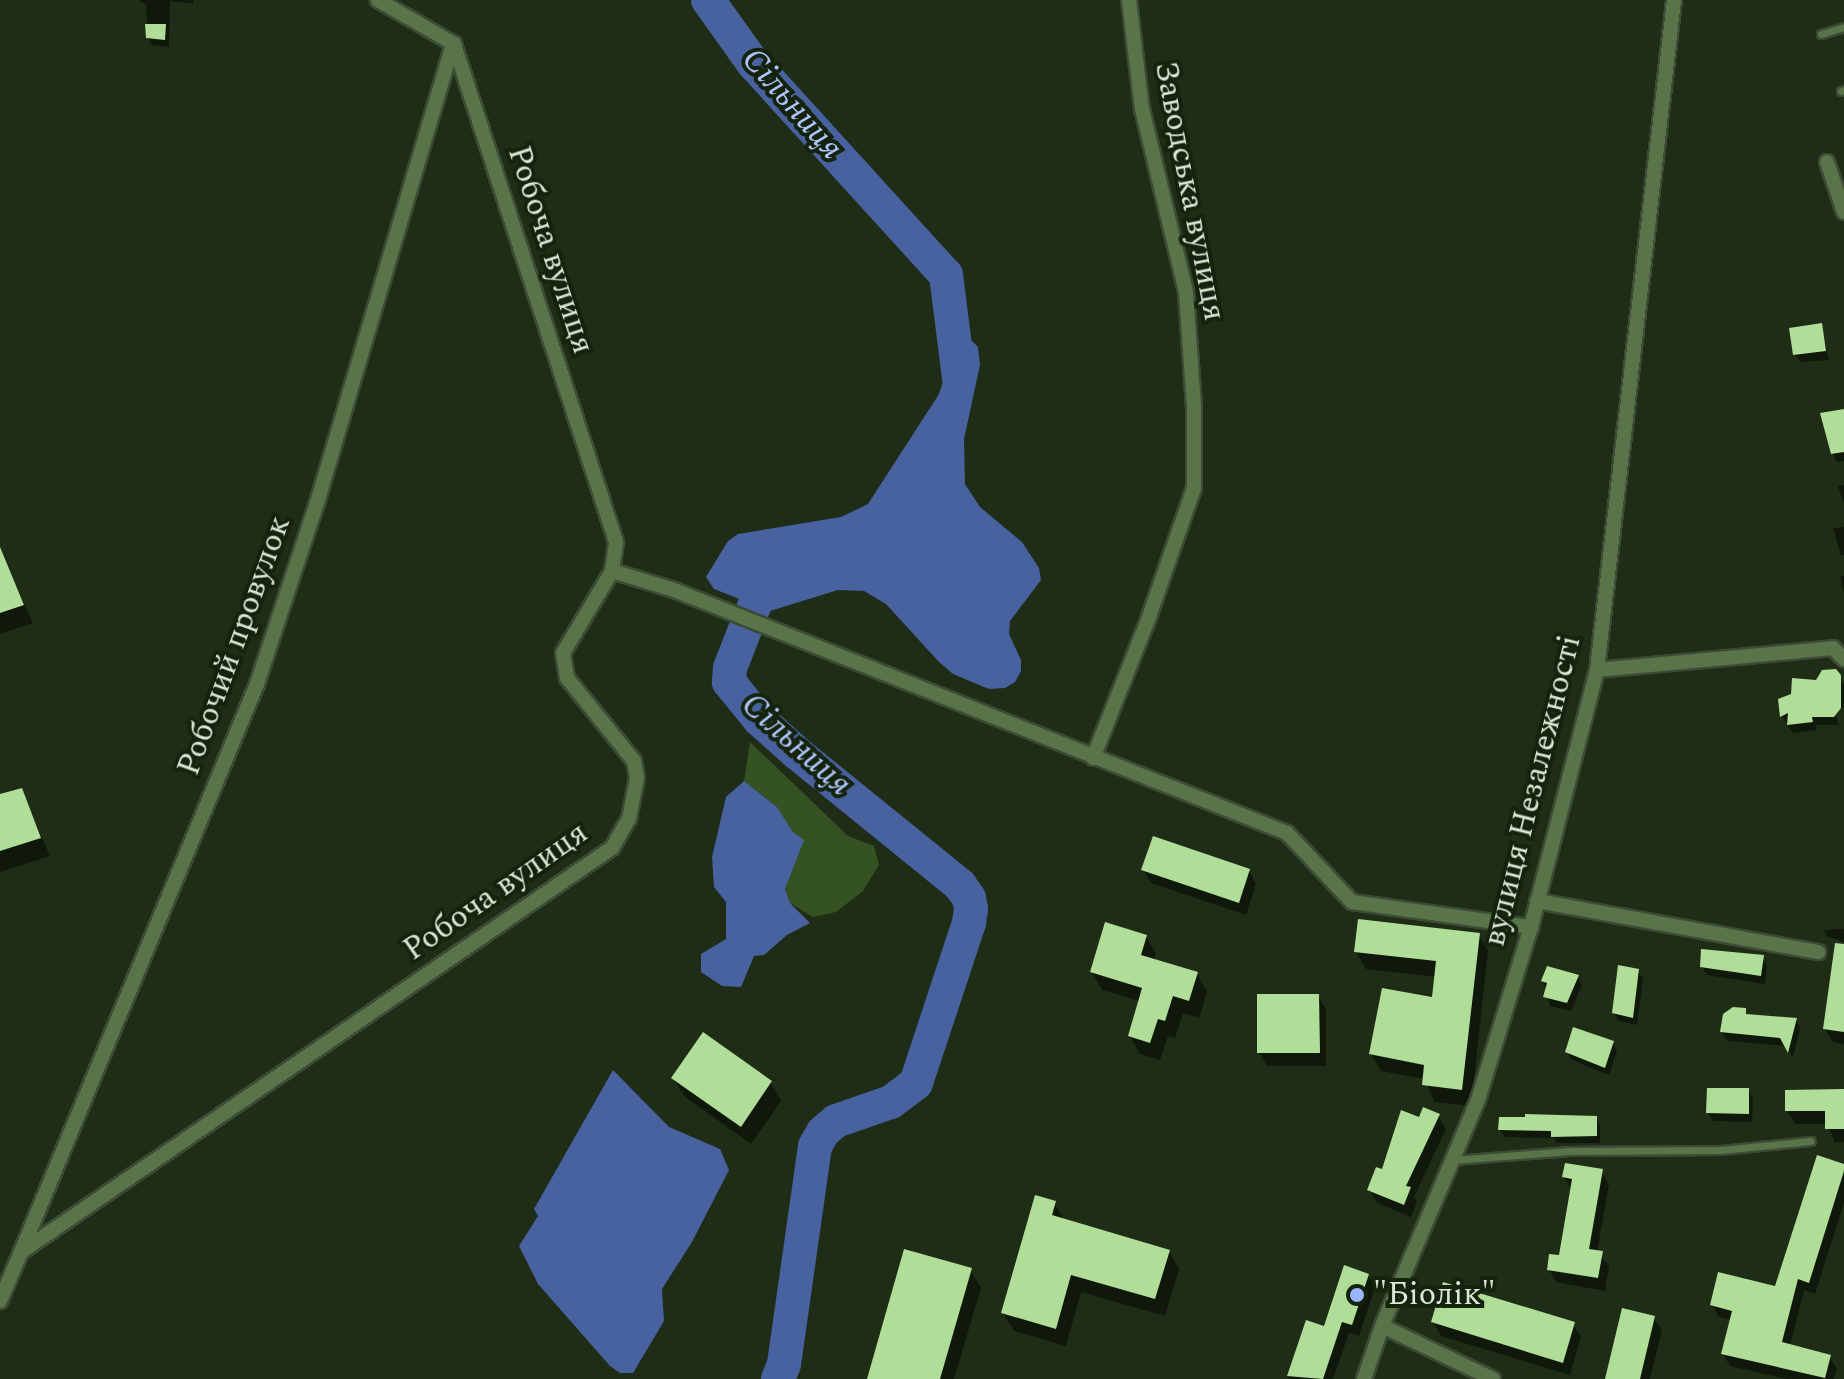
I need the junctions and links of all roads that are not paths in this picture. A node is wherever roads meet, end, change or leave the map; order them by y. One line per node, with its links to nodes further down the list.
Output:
1 (378, 0): 6 (street)
2 (1129, 0): 12 (street, Заводська вулиця)
3 (1674, 0): 11 (street, вулиця Незалежності)
4 (1844, 27): 5 (lane)
5 (1821, 34)
6 (454, 44): 9 (street, Робоча вулиця); 18 (street, Робочий провулок)
7 (1827, 162): 8 (street)
8 (1844, 212)
9 (612, 571): 12 (street); 18 (street, Робоча вулиця)
10 (1844, 659): 11 (street)
11 (1597, 670): 13 (street, вулиця Незалежності)
12 (1093, 758): 14 (street)
13 (1537, 901): 14 (street, вулиця Незалежності); 15 (street)
14 (1531, 927): 17 (street, вулиця Незалежності)
15 (1818, 952)
16 (1811, 1141): 17 (lane)
17 (1450, 1160): 20 (street, вулиця Незалежності)
18 (21, 1252): 19 (street)
19 (0, 1301)
20 (1382, 1326): 21 (street, вулиця Незалежності); 22 (street)
21 (1364, 1379)
22 (1493, 1379)

